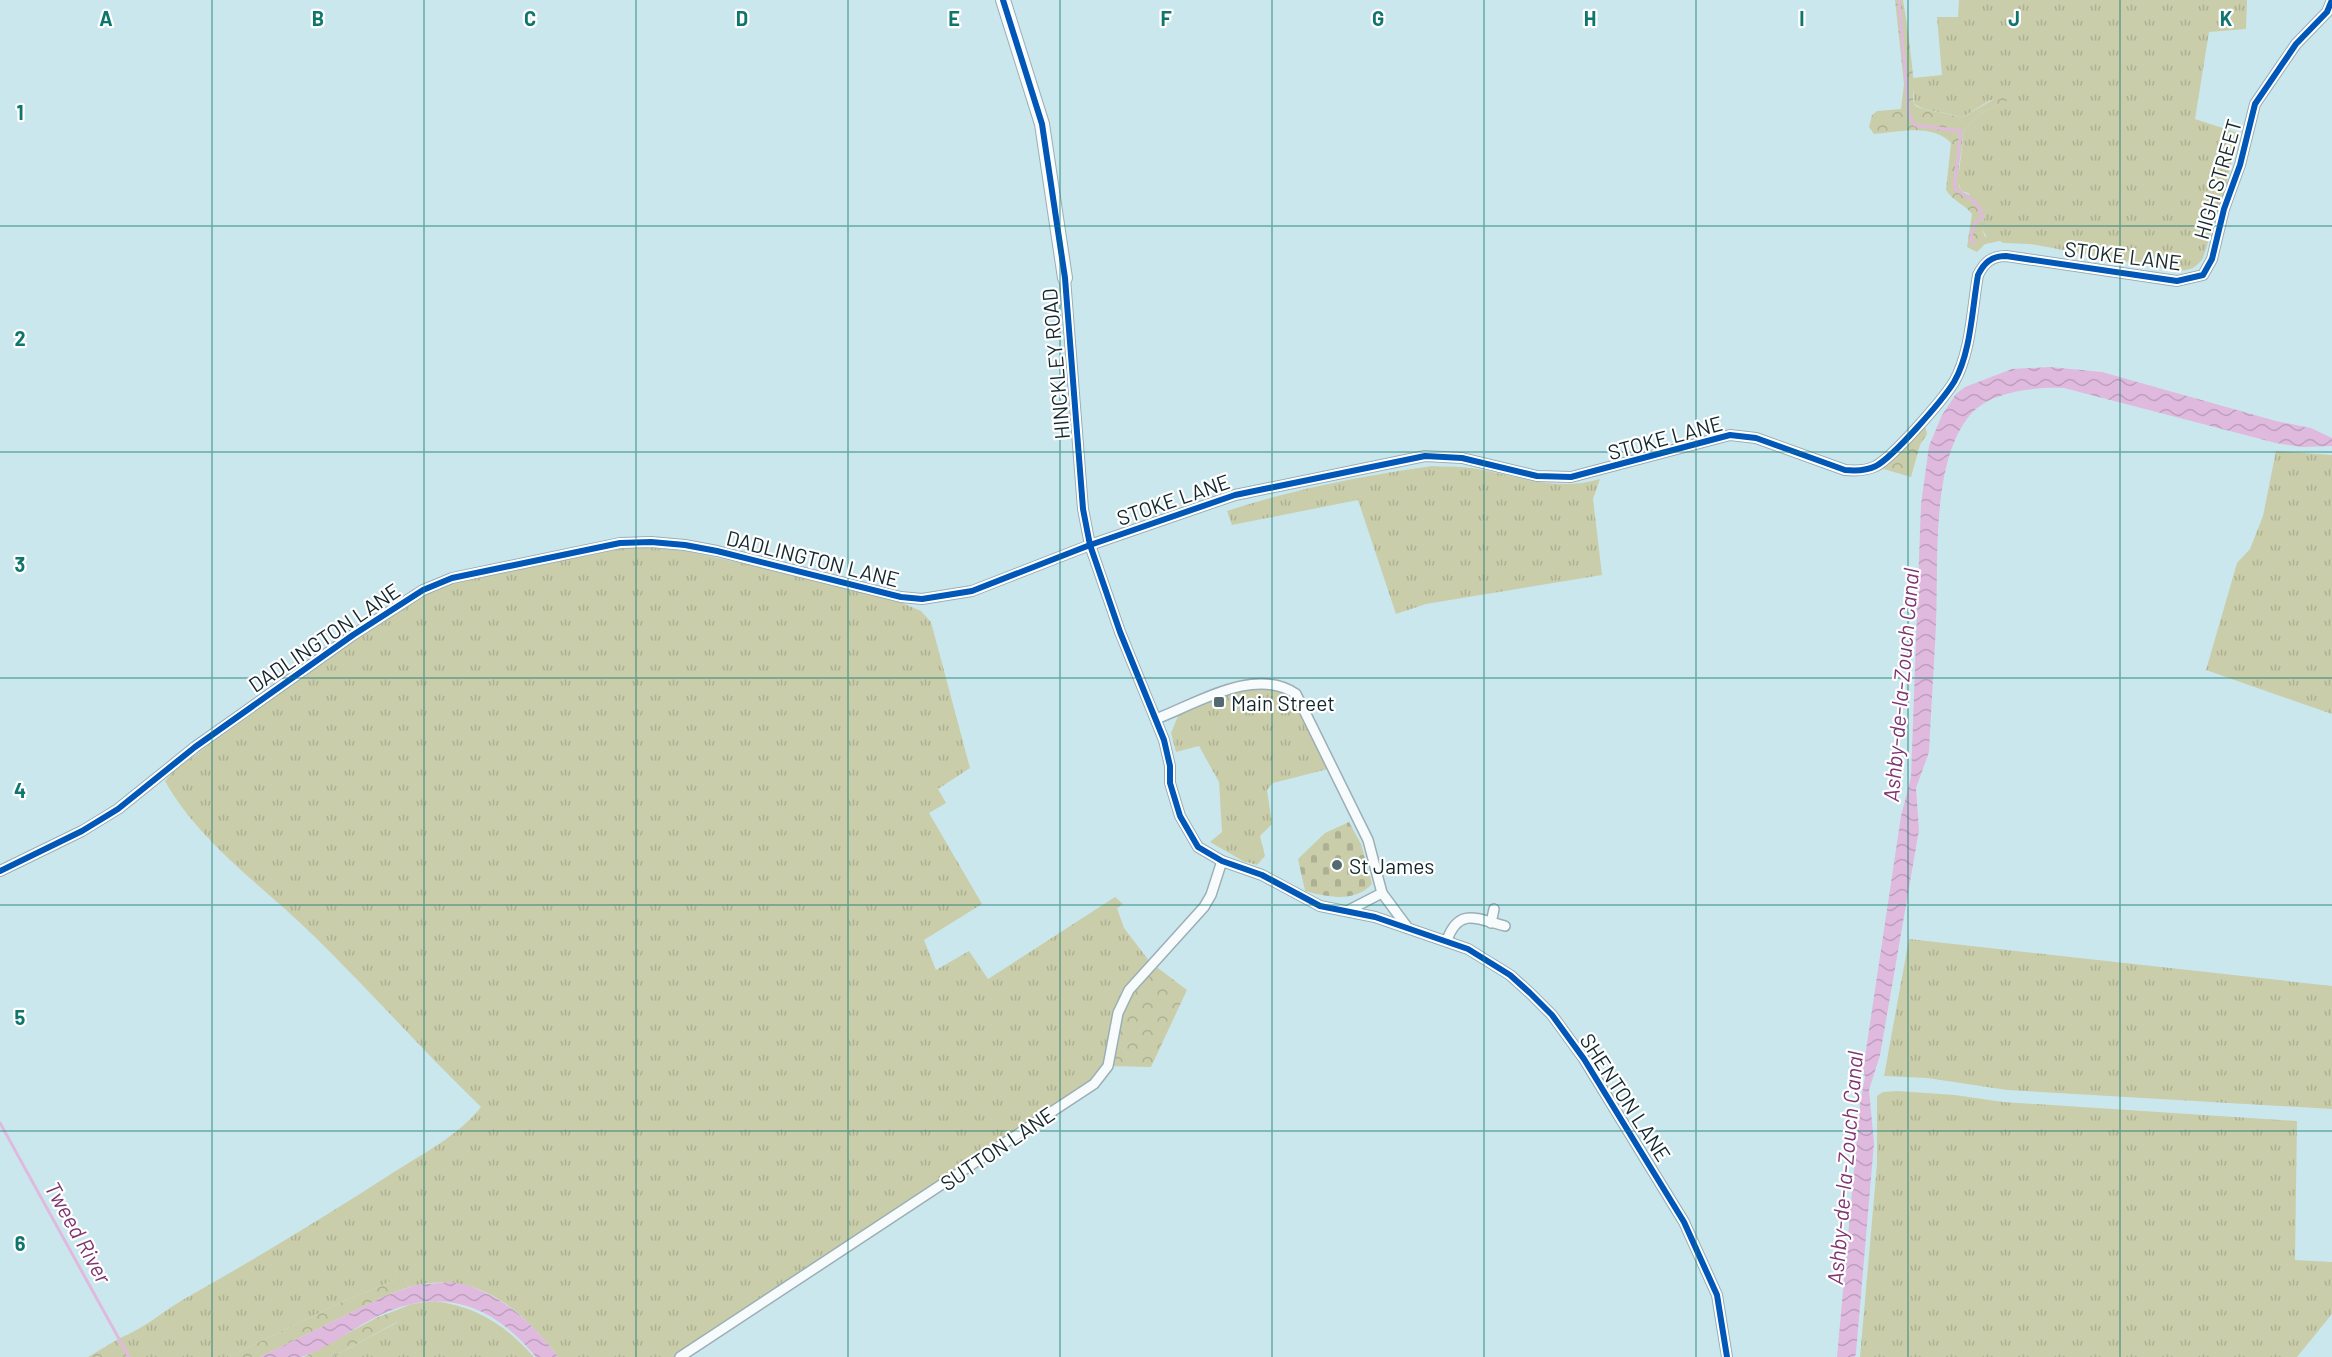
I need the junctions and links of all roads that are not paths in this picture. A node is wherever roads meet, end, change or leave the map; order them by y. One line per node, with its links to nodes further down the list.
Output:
1 (1003, 0): 3 (street, HINCKLEY ROAD)
2 (2332, 0): 4 (street, HIGH STREET)
3 (1065, 278): 5 (street, HINCKLEY ROAD)
4 (2196, 279): 5 (street, STOKE LANE)
5 (1090, 545): 6 (street, HINCKLEY ROAD); 8 (street, DADLINGTON LANE)
6 (1156, 719): 7 (street); 9 (street)
7 (1222, 861): 11 (street); 16 (street, SUTTON LANE)
8 (0, 871)
9 (1382, 893): 11 (street); 14 (street)
10 (1494, 909): 12 (street)
11 (1348, 910): 14 (street, SHENTON LANE)
12 (1491, 923): 13 (street); 15 (street)
13 (1505, 926)
14 (1408, 928): 15 (street, SHENTON LANE)
15 (1447, 940): 17 (street, SHENTON LANE)
16 (680, 1357)
17 (1727, 1357)

